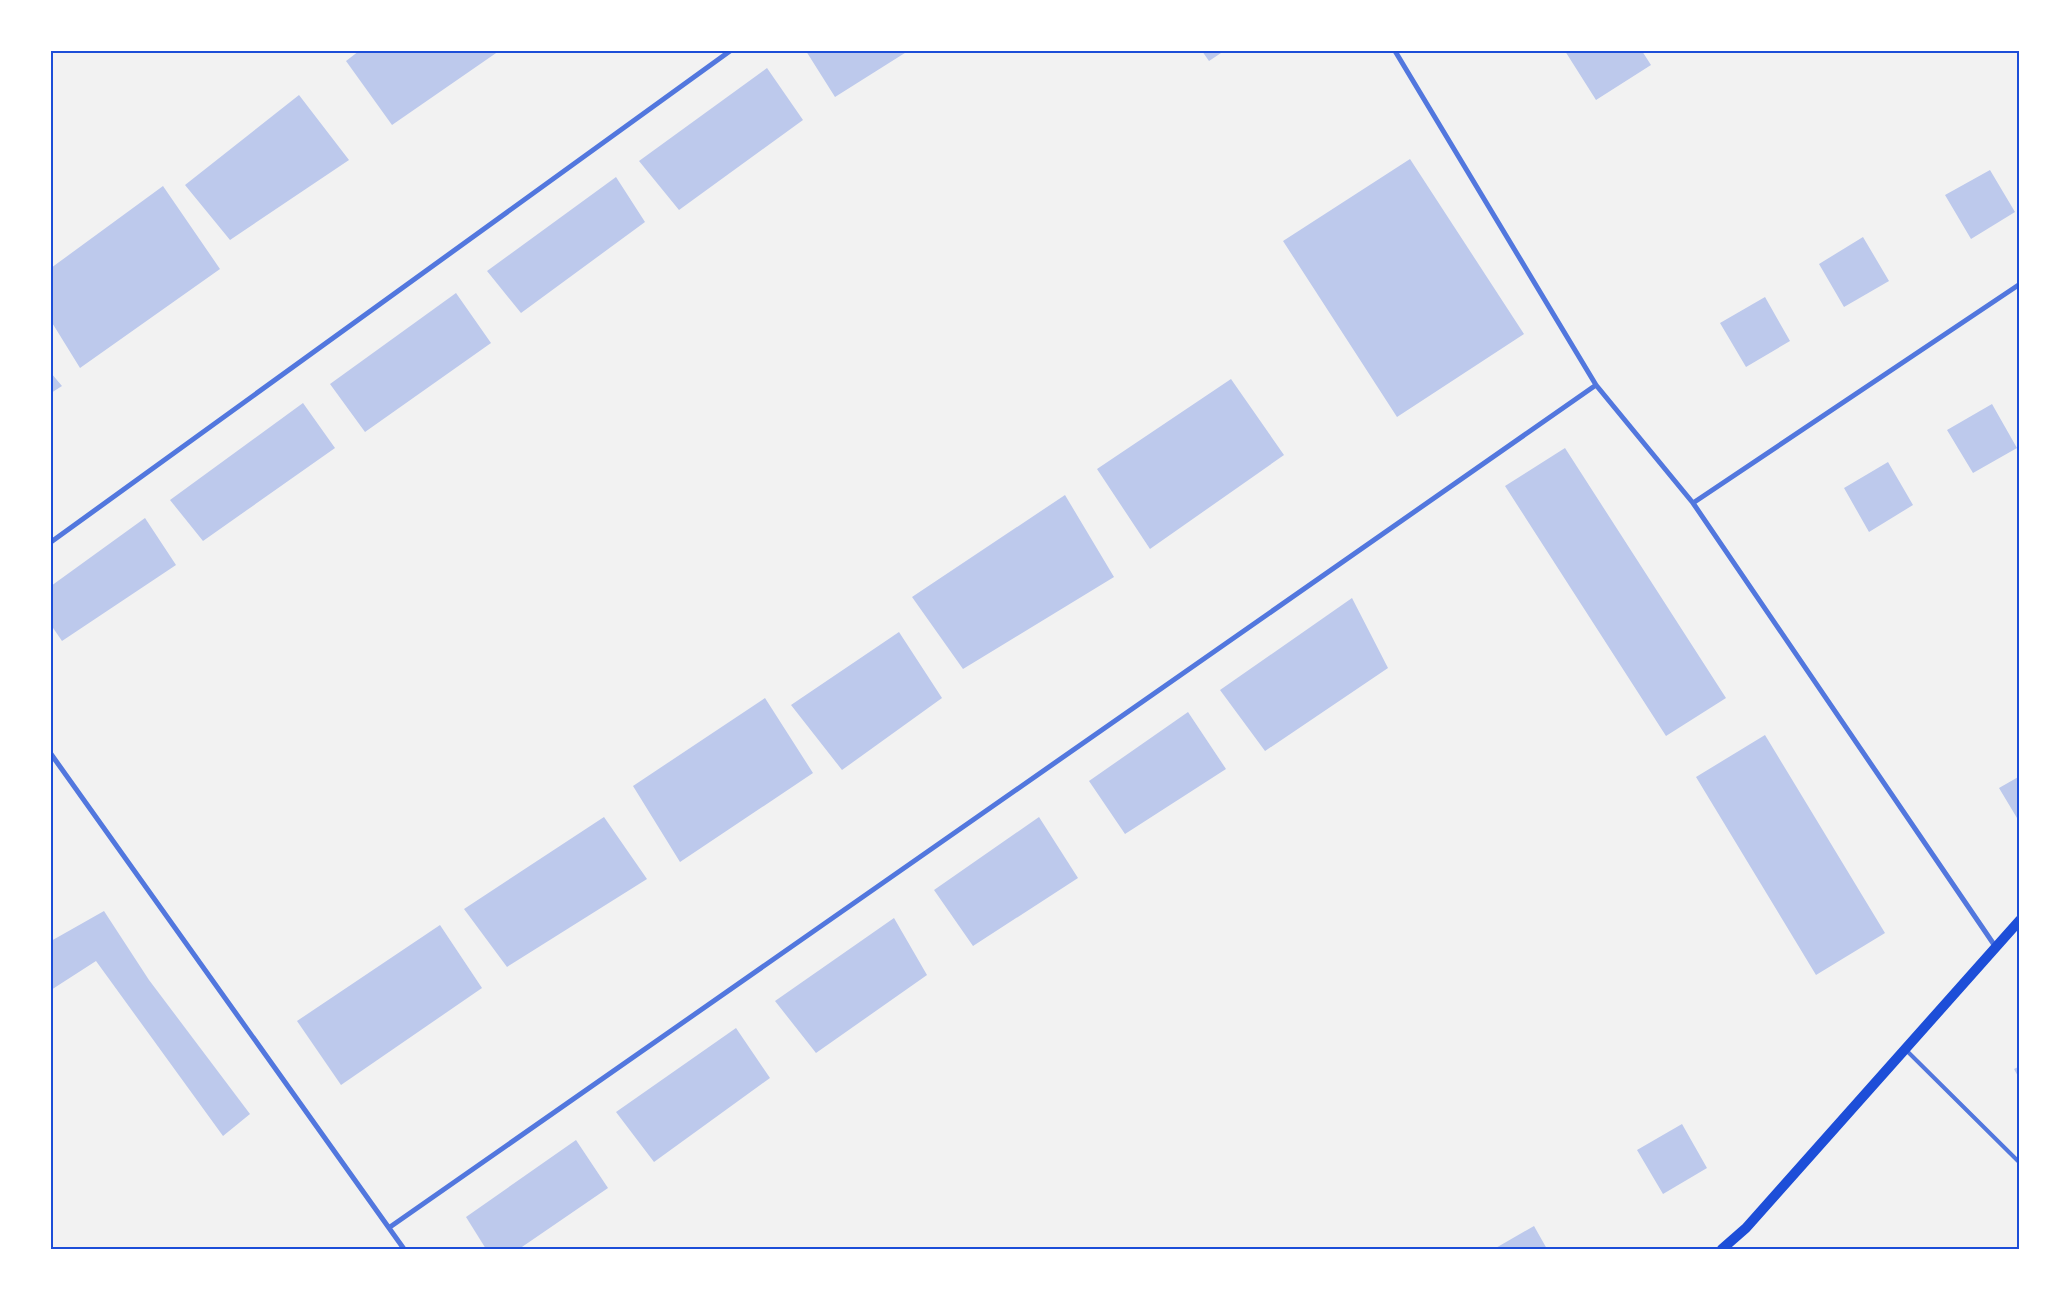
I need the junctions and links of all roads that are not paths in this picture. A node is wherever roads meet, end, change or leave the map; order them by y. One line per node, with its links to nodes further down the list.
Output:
1 (730, 51): 6 (street)
2 (1395, 51): 4 (street)
3 (2020, 284): 5 (street)
4 (1596, 385): 5 (street); 12 (street)
5 (1693, 503): 9 (street)
6 (51, 542)
7 (51, 754): 12 (street)
8 (2020, 920): 9 (main road)
9 (1995, 946): 10 (main road)
10 (1905, 1049): 11 (lane); 14 (main road)
11 (2020, 1163)
12 (390, 1227): 13 (street)
13 (404, 1249)
14 (1722, 1249)

